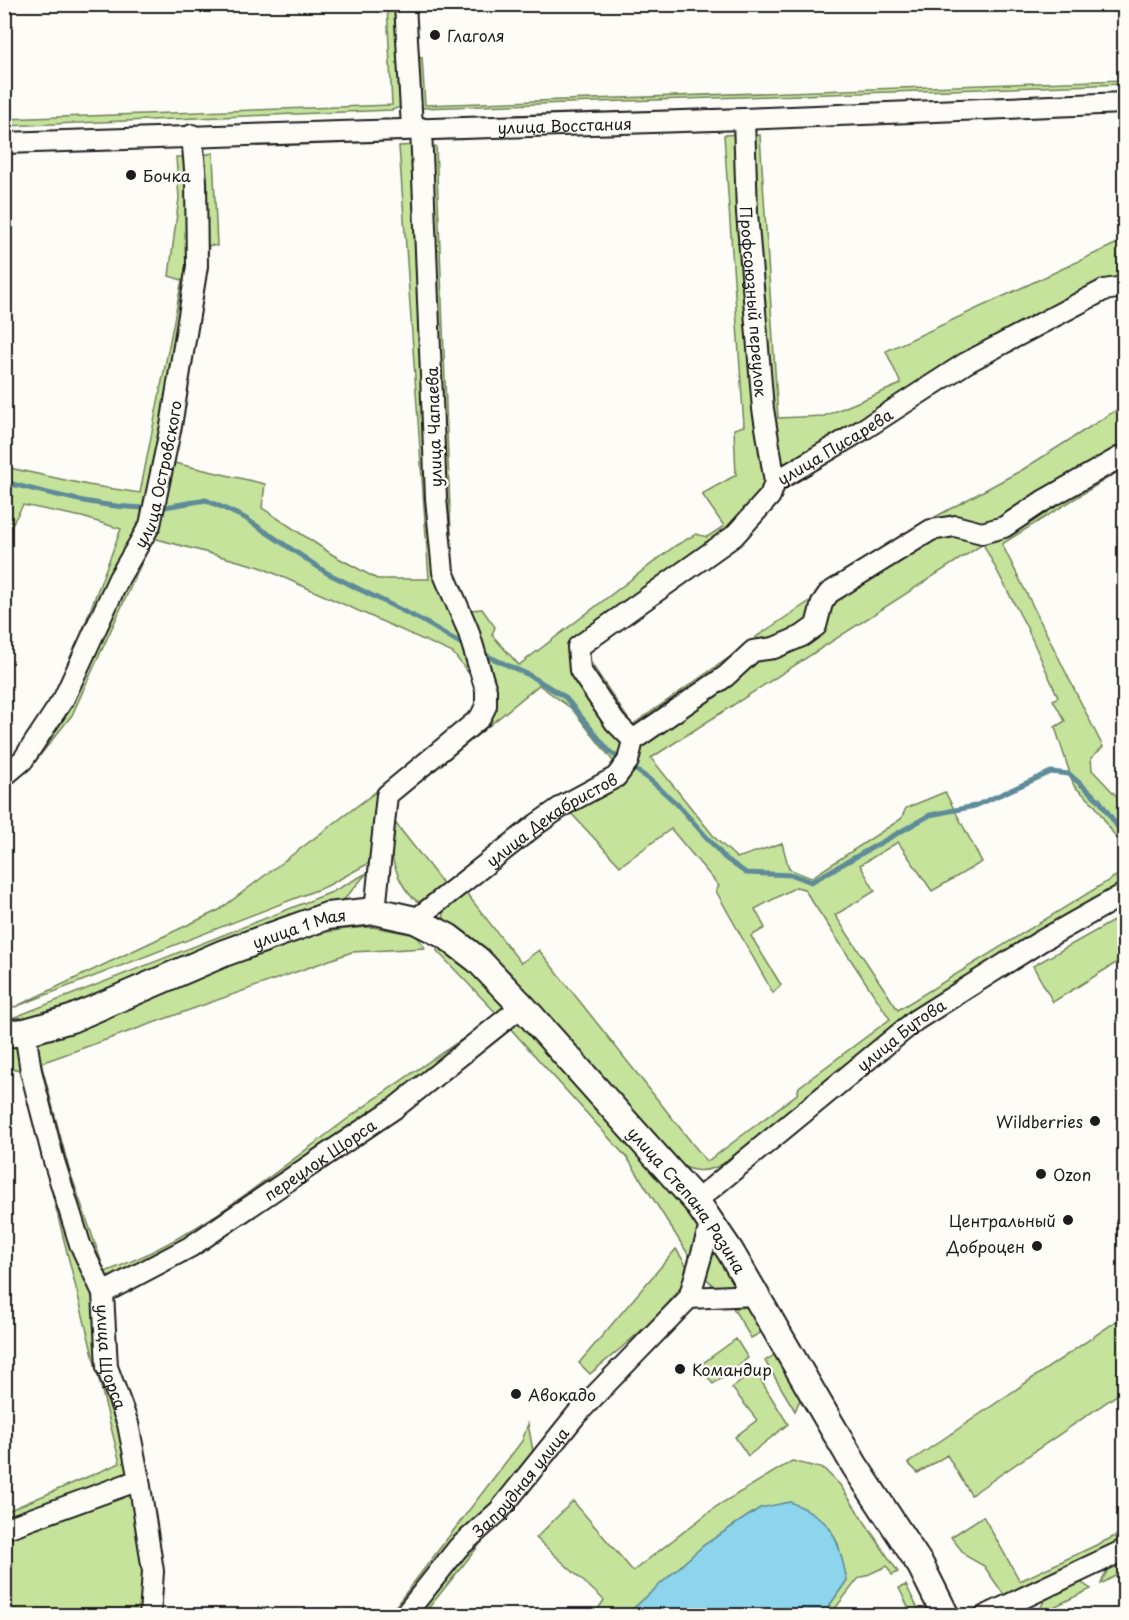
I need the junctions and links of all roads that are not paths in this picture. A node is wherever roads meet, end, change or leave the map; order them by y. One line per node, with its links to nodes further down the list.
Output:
1 (405, 4): 4 (street, улица Чапаева)
2 (1125, 103): 3 (street, улица Восстания)
3 (744, 119): 4 (street, улица Восстания); 9 (street, Профсоюзный переулок)
4 (416, 128): 5 (street, улица Восстания); 13 (street, улица Чапаева)
5 (192, 135): 6 (street, улица Восстания); 11 (street, улица Островского)
6 (4, 143)
7 (1125, 287): 9 (street, улица Писарева)
8 (1125, 455): 10 (street)
9 (775, 482): 10 (street, улица Писарева)
10 (633, 740): 14 (street, улица Декабристов)
11 (4, 776)
12 (1125, 894): 17 (street, улица Бутова)
13 (375, 911): 14 (main road, улица Степана Разина); 16 (main road, улица 1 Мая)
14 (415, 920): 15 (main road, улица Степана Разина)
15 (522, 1006): 17 (main road, улица Степана Разина); 19 (street, переулок Щорса)
16 (15, 1033): 19 (street, улица Щорса)
17 (696, 1201): 18 (main road, улица Степана Разина)
18 (711, 1222): 20 (main road, улица Степана Разина); 21 (street, Запрудная улица)
19 (103, 1293): 22 (street, улица Щорса)
20 (755, 1295): 21 (street); 25 (main road, улица Степана Разина)
21 (689, 1298): 27 (street, Запрудная улица)
22 (140, 1480): 23 (street); 26 (street, улица Щорса)
23 (4, 1529)
24 (1125, 1550): 30 (street)
25 (921, 1566): 28 (main road, улица Степана Разина); 29 (main road, улица Степана Разина)
26 (150, 1616)
27 (404, 1616)
28 (946, 1616)
29 (965, 1616)
30 (985, 1616)

